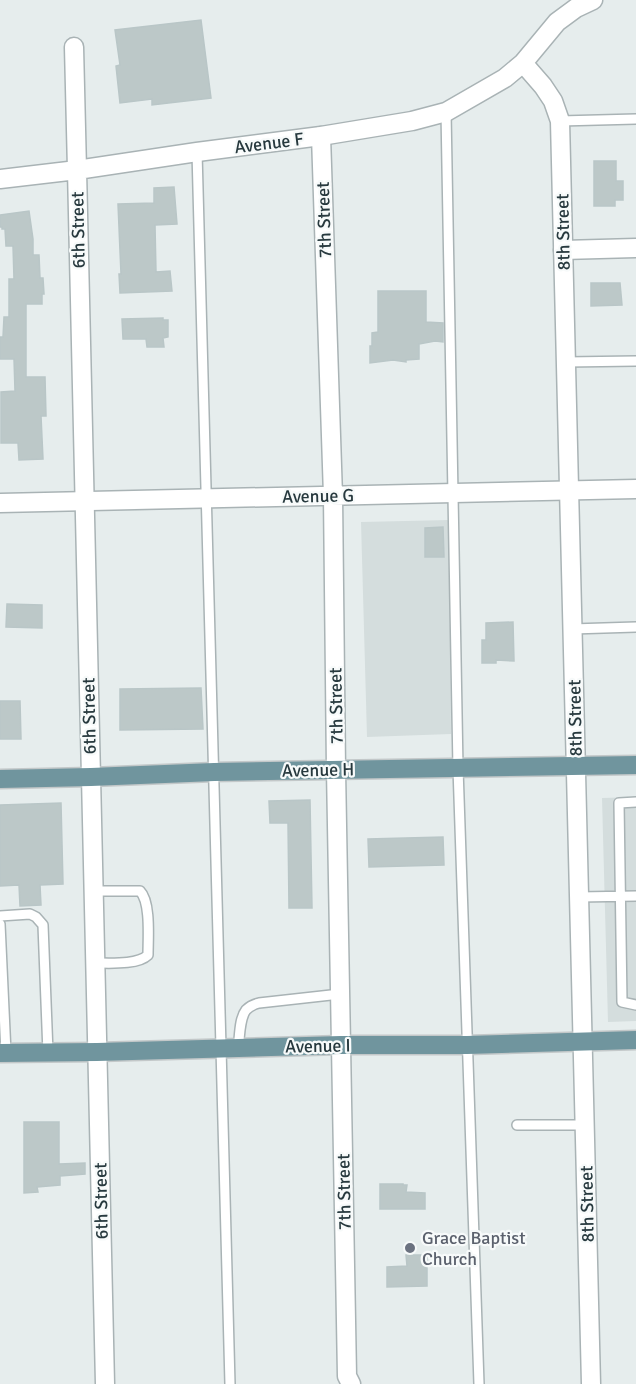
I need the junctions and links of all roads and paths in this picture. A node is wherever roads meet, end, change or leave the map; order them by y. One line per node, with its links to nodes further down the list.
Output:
1 (593, 0): 3 (street, Avenue F)
2 (74, 47): 9 (street, 6th Street)
3 (523, 63): 4 (street, Avenue F); 6 (street, 8th Street)
4 (446, 112): 7 (street, Avenue F); 17 (lane)
5 (636, 119): 6 (lane)
6 (560, 121): 12 (street, 8th Street)
7 (321, 136): 8 (street, Avenue F); 18 (street, 7th Street)
8 (197, 152): 9 (street, Avenue F); 19 (lane)
9 (76, 170): 10 (street, Avenue F); 20 (street, 6th Street)
10 (0, 179)
11 (636, 248): 12 (street)
12 (563, 250): 14 (street, 8th Street)
13 (636, 361): 14 (lane)
14 (566, 362): 16 (street, 8th Street)
15 (636, 489): 16 (street, Avenue G)
16 (569, 491): 17 (street, Avenue G); 23 (street, 8th Street)
17 (454, 493): 18 (street, Avenue G); 26 (lane)
18 (333, 496): 19 (street, Avenue G); 27 (street, 7th Street)
19 (207, 499): 20 (street, Avenue G); 28 (lane)
20 (84, 501): 21 (street, Avenue G); 29 (street, 6th Street)
21 (0, 503)
22 (636, 627): 23 (lane)
23 (572, 629): 25 (street, 8th Street)
24 (636, 765): 25 (main road, Avenue H)
25 (576, 766): 26 (main road, Avenue H); 35 (street, 8th Street)
26 (458, 768): 27 (main road, Avenue H); 44 (lane)
27 (336, 770): 28 (main road, Avenue H); 39 (street, 7th Street)
28 (214, 772): 29 (main road, Avenue H); 45 (lane)
29 (91, 777): 30 (main road, Avenue H); 32 (street, 6th Street)
30 (0, 779)
31 (636, 802): 33 (lane)
32 (94, 891): 38 (street, 6th Street); 38 (lane)
33 (621, 896): 34 (lane); 35 (lane); 40 (lane)
34 (636, 896)
35 (579, 897): 42 (street, 8th Street)
36 (0, 916): 48 (lane)
37 (0, 924): 47 (lane)
38 (95, 963): 46 (street, 6th Street)
39 (340, 994): 43 (street, 7th Street); 45 (lane)
40 (636, 1005)
41 (636, 1040): 42 (main road, Avenue I)
42 (583, 1042): 44 (main road, Avenue I); 50 (street, 8th Street)
43 (341, 1045): 44 (main road, Avenue I); 45 (main road, Avenue I); 53 (street, 7th Street)
44 (467, 1045): 54 (lane)
45 (229, 1048): 46 (main road, Avenue I); 52 (lane)
46 (97, 1052): 48 (main road, Avenue I); 51 (street, 6th Street)
47 (3, 1053): 48 (main road, Avenue I)
48 (48, 1053)
49 (517, 1125): 50 (lane)
50 (585, 1125): 55 (street, 8th Street)
51 (105, 1384)
52 (230, 1384)
53 (351, 1384)
54 (479, 1384)
55 (591, 1384)

